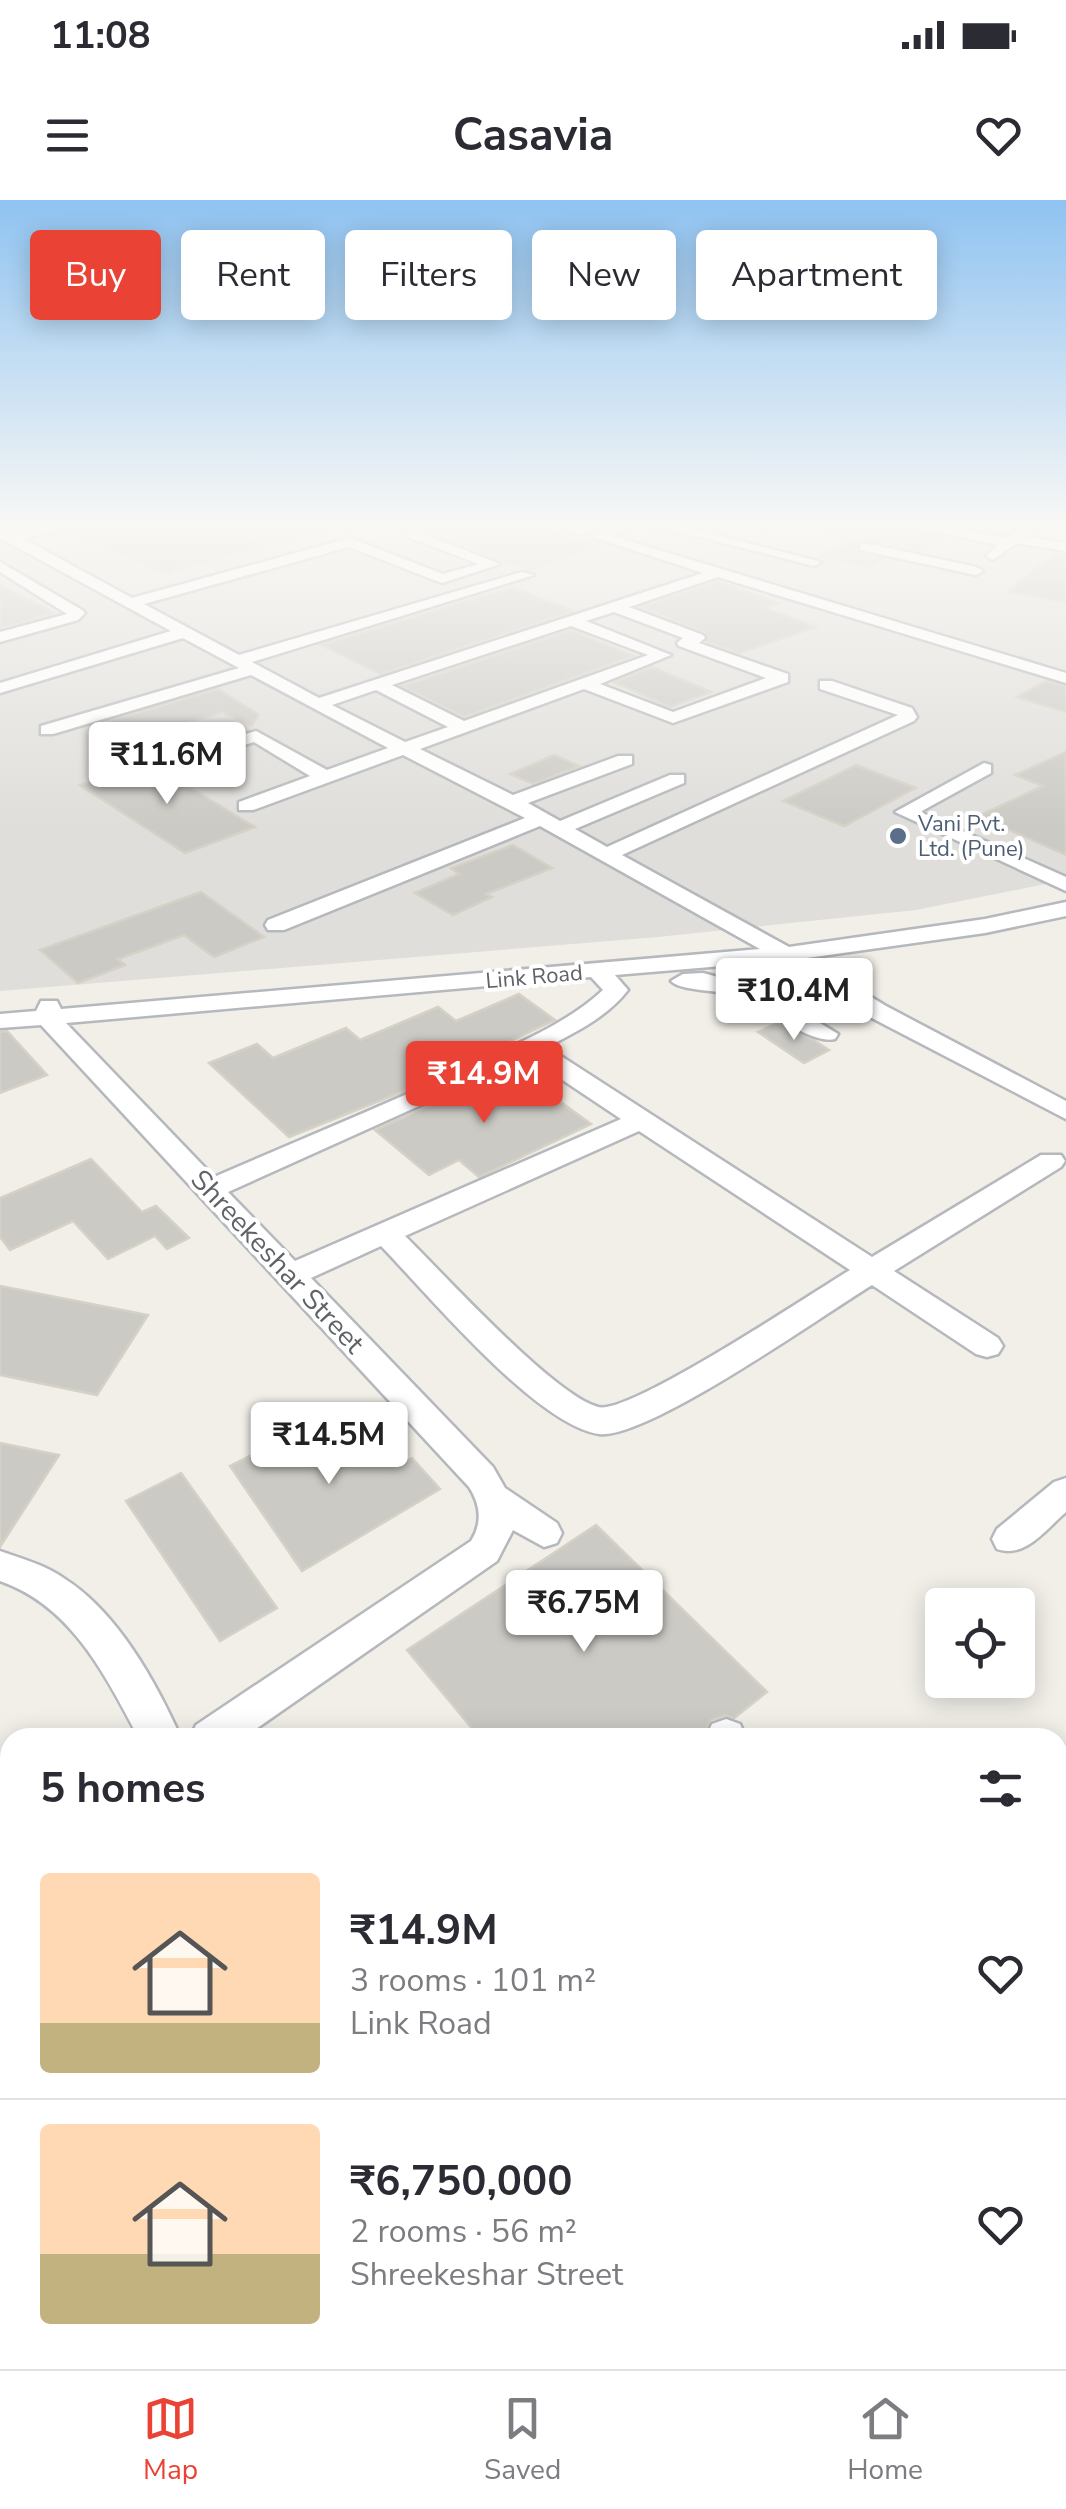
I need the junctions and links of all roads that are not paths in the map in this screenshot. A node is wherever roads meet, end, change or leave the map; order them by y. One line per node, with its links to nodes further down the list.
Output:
1 (66, 624): 10 (street)
2 (74, 624): 13 (street)
3 (170, 624): 9 (street)
4 (371, 624): 16 (street)
5 (556, 624): 18 (street)
6 (580, 624): 14 (street)
7 (662, 624): 11 (street)
8 (887, 624): 17 (street)
9 (184, 632): 12 (street); 21 (street)
10 (0, 637)
11 (684, 643): 14 (street); 19 (street)
12 (208, 645): 15 (street); 16 (street)
13 (0, 652)
14 (658, 653): 19 (street)
15 (177, 655)
16 (244, 665): 22 (street); 25 (street)
17 (1066, 678)
18 (376, 684): 22 (street); 23 (street)
19 (588, 684): 24 (street)
20 (826, 685): 36 (street)
21 (0, 688)
22 (316, 704): 26 (street)
23 (446, 718): 24 (street); 26 (street)
24 (467, 729): 27 (street)
25 (47, 730)
26 (385, 739): 27 (street)
27 (409, 750): 31 (street); 33 (street)
28 (178, 760): 31 (street)
29 (625, 760): 33 (street)
30 (984, 769): 37 (street)
31 (326, 778): 34 (street)
32 (677, 778): 35 (street)
33 (510, 802): 35 (street)
34 (246, 806)
35 (549, 824): 36 (street); 39 (street)
36 (606, 854): 40 (street)
37 (1063, 885): 40 (street, Link Road)
38 (1066, 909): 41 (street, Link Road)
39 (276, 925)
40 (761, 942): 41 (street); 45 (street, Link Road)
41 (785, 954): 42 (street, Link Road); 49 (street)
42 (596, 970): 43 (street); 45 (street, Link Road)
43 (616, 990): 47 (street); 48 (street)
44 (0, 1005): 45 (street, Link Road)
45 (48, 1009): 46 (street, Link Road); 52 (street, Shreekeshar Street)
46 (0, 1021)
47 (826, 1034)
48 (530, 1047): 50 (street); 52 (street)
49 (1066, 1111)
50 (641, 1120): 53 (street); 54 (street)
51 (1051, 1161): 54 (street)
52 (210, 1189): 55 (street, Shreekeshar Street)
53 (385, 1233): 54 (street); 55 (street)
54 (873, 1270): 56 (street)
55 (290, 1275): 58 (street, Shreekeshar Street)
56 (987, 1346)
57 (1066, 1492): 60 (street)
58 (495, 1498): 59 (street, Shreekeshar Street); 63 (street)
59 (544, 1533)
60 (1010, 1539)
61 (0, 1566): 62 (street)
62 (155, 1728)
63 (225, 1728)

